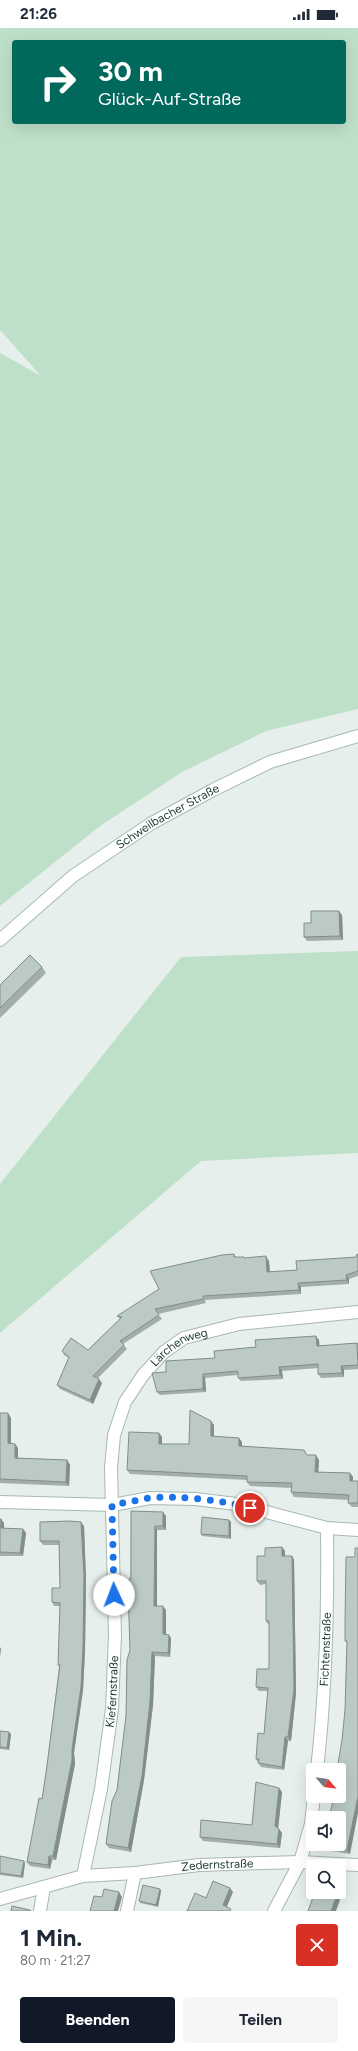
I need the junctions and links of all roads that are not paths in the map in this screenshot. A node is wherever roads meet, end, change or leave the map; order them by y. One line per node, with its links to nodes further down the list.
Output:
1 (358, 736): 2 (street, Schweilbacher Straße)
2 (0, 940)
3 (358, 1312): 5 (street, Lärchenweg)
4 (0, 1502): 5 (street)
5 (112, 1505): 6 (street); 13 (street, Kiefernstraße)
6 (327, 1528): 7 (street); 8 (street, Fichtenstraße)
7 (358, 1530)
8 (318, 1763)
9 (313, 1803): 10 (street)
10 (300, 1862): 11 (street, Zedernstraße); 12 (street, Zedernstraße); 18 (street)
11 (358, 1865)
12 (135, 1873): 13 (street, Zedernstraße); 17 (street)
13 (83, 1876): 14 (street, Zedernstraße)
14 (44, 1887): 15 (street, Zedernstraße); 16 (street)
15 (0, 1899)
16 (40, 1911)
17 (127, 1911)
18 (274, 1911)

